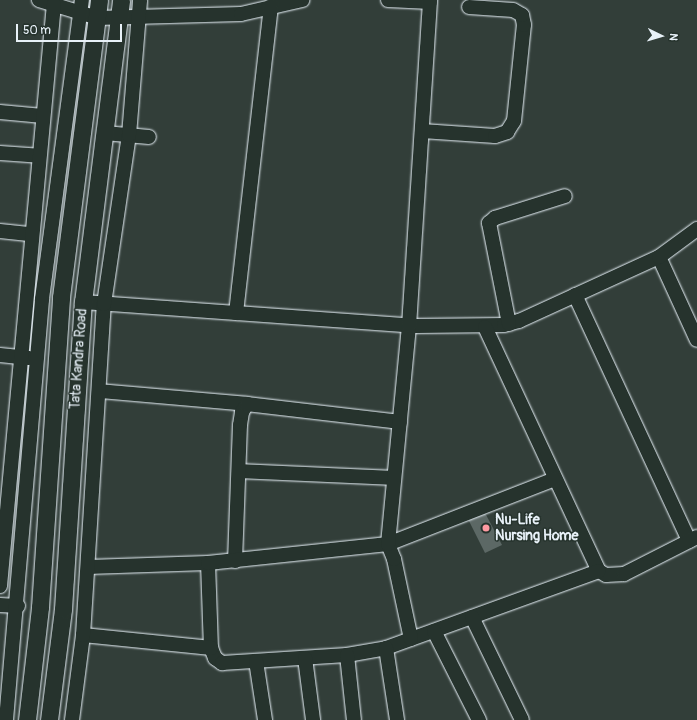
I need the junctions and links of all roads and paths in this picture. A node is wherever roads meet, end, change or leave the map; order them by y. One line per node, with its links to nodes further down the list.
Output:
1 (39, 0): 8 (street)
2 (99, 0): 13 (main road, Tata Kandra Road)
3 (121, 0): 12 (main road, Tata Kandra Road)
4 (140, 0): 14 (street)
5 (302, 0): 9 (street)
6 (388, 0): 7 (street)
7 (430, 1): 17 (street)
8 (54, 4): 10 (street); 16 (street)
9 (271, 6): 14 (street); 31 (street)
10 (82, 7): 13 (street); 38 (street)
11 (469, 7): 17 (street)
12 (120, 17): 13 (street); 14 (street); 18 (main road, Tata Kandra Road)
13 (98, 18): 65 (main road, Tata Kandra Road)
14 (138, 18): 19 (street)
15 (0, 112): 16 (street)
16 (43, 116): 22 (street)
17 (422, 131): 33 (street)
18 (105, 133): 19 (street); 29 (main road, Tata Kandra Road)
19 (129, 134): 20 (street); 30 (street)
20 (149, 137)
21 (0, 153): 22 (street)
22 (39, 156): 26 (street)
23 (565, 196): 32 (street)
24 (697, 229): 27 (street)
25 (0, 231): 26 (street)
26 (31, 234): 37 (street)
27 (659, 257): 28 (street); 35 (street)
28 (575, 295): 32 (street); 46 (street)
29 (83, 302): 30 (street); 66 (main road, Tata Kandra Road)
30 (104, 304): 31 (street); 39 (street)
31 (236, 312): 33 (street)
32 (509, 324): 34 (street)
33 (409, 326): 34 (street); 41 (street)
34 (484, 327): 45 (street)
35 (697, 340)
36 (0, 355): 37 (street)
37 (20, 357): 38 (street); 42 (street)
38 (38, 359): 54 (street)
39 (98, 390): 40 (street); 50 (street)
40 (248, 404): 41 (street); 43 (street)
41 (400, 422): 44 (street)
42 (5, 470): 52 (street)
43 (239, 471): 44 (street); 48 (street)
44 (394, 478): 47 (street)
45 (555, 478): 47 (street); 51 (street)
46 (693, 539): 51 (street)
47 (388, 544): 48 (street); 58 (street)
48 (235, 561): 49 (street)
49 (208, 563): 50 (street); 59 (street)
50 (88, 567): 57 (street)
51 (599, 571): 55 (street)
52 (0, 586)
53 (0, 605): 54 (street)
54 (18, 606): 64 (street)
55 (472, 617): 56 (street); 73 (street)
56 (434, 631): 58 (street); 72 (street)
57 (83, 635): 59 (street); 67 (street)
58 (411, 640): 60 (street)
59 (211, 648): 63 (street)
60 (386, 648): 61 (street); 71 (street)
61 (347, 656): 62 (street); 70 (street)
62 (304, 658): 63 (street); 69 (street)
63 (256, 661): 68 (street)
64 (6, 720)
65 (27, 720)
66 (49, 720)
67 (72, 720)
68 (265, 720)
69 (313, 720)
70 (354, 720)
71 (397, 720)
72 (480, 720)
73 (522, 720)

